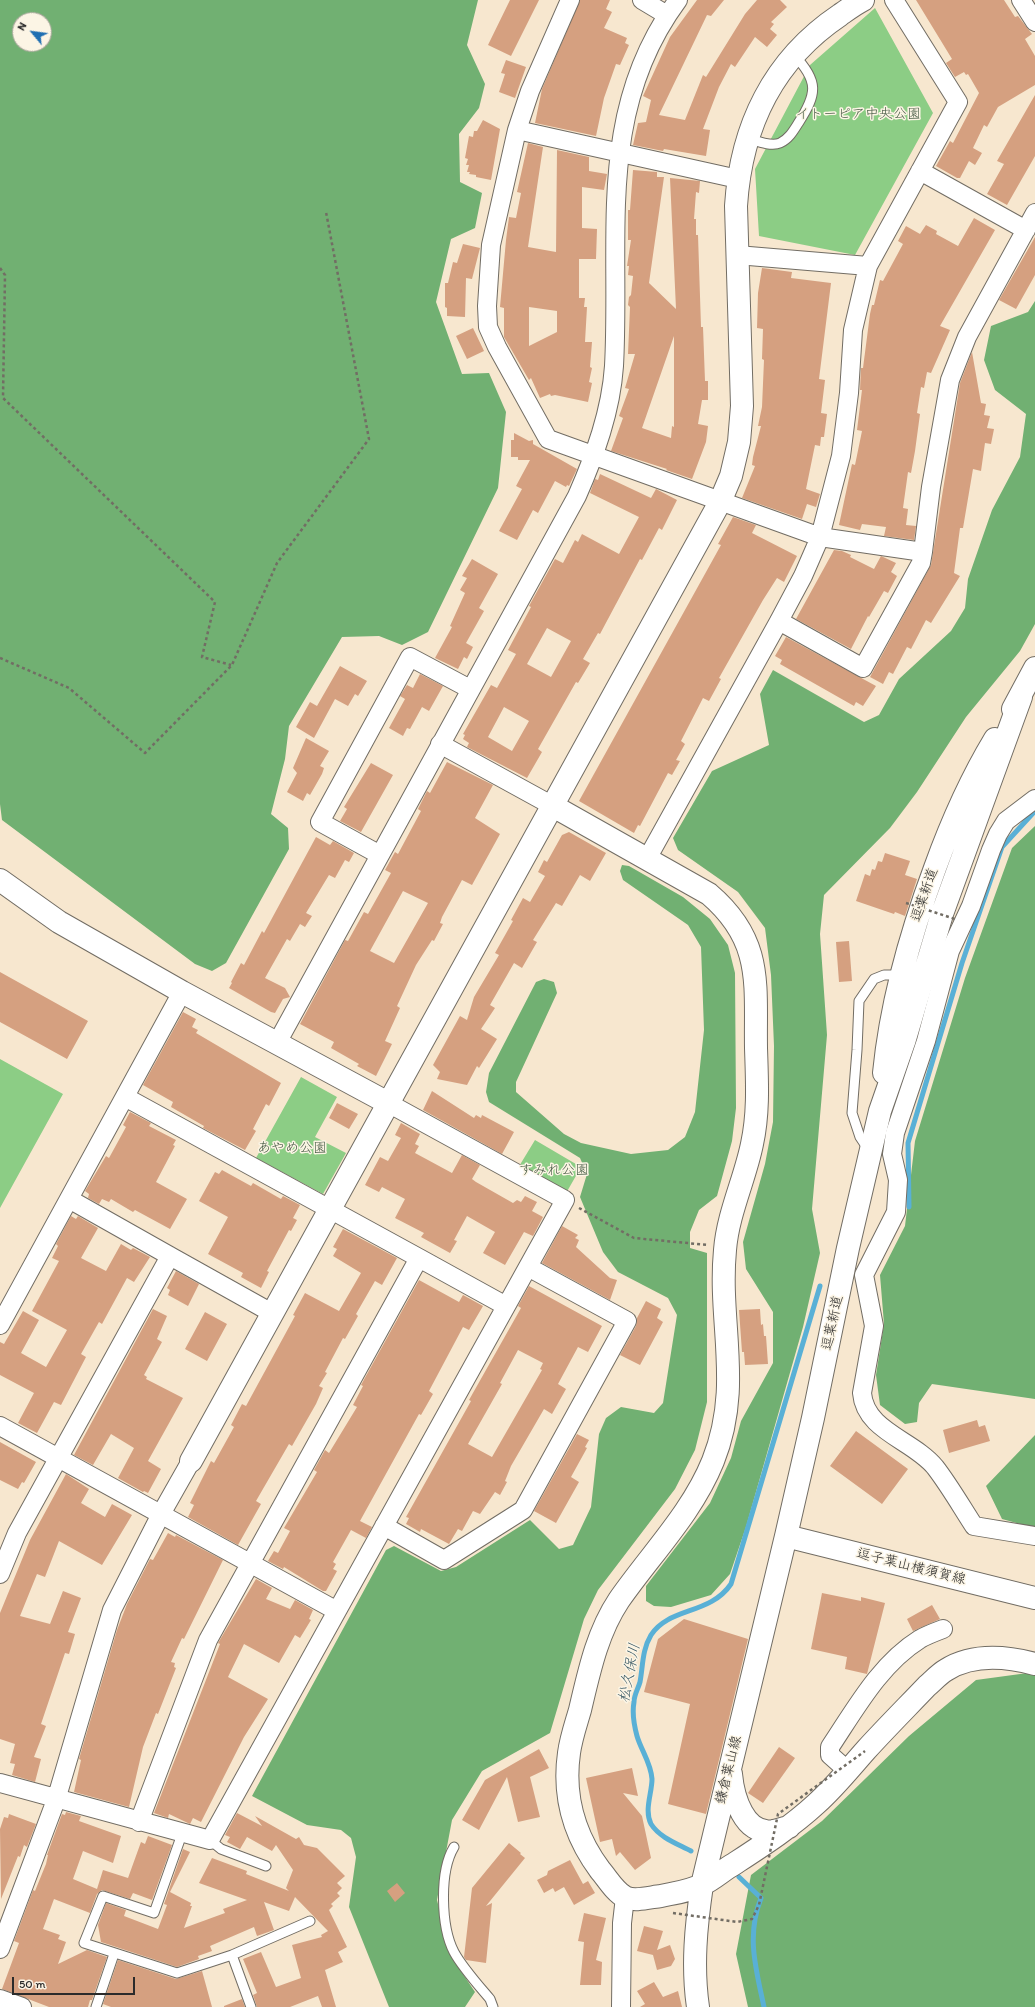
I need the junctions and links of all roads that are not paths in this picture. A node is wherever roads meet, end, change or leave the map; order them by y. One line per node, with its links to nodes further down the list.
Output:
1 (570, 0): 10 (street)
2 (642, 0): 7 (street)
3 (678, 0): 7 (street)
4 (863, 0): 9 (street)
5 (894, 0): 13 (street)
6 (1021, 0): 8 (street)
7 (668, 14): 12 (street)
8 (1035, 22)
9 (794, 55): 11 (street); 11 (lane)
10 (517, 130): 12 (street); 19 (street)
11 (747, 138): 14 (street)
12 (619, 152): 14 (street); 19 (street)
13 (920, 171): 16 (street); 18 (street)
14 (738, 179): 17 (street)
15 (1035, 213): 16 (street)
16 (1026, 230): 22 (street)
17 (737, 255): 18 (street); 20 (street)
18 (868, 266): 21 (street)
19 (594, 457): 20 (street); 25 (street)
20 (720, 502): 21 (street); 29 (street)
21 (820, 537): 22 (street); 23 (street)
22 (923, 552): 23 (street)
23 (779, 621): 31 (street)
24 (1035, 668): 26 (street, 逗葉新道)
25 (470, 690): 27 (street); 30 (street)
26 (1021, 697): 33 (street, 逗葉新道); 38 (street, 逗葉新道)
27 (440, 744): 29 (street); 30 (street)
28 (1035, 800): 54 (street)
29 (553, 806): 31 (street); 37 (street)
30 (380, 855): 35 (street)
31 (647, 859): 72 (street)
32 (0, 880): 34 (street)
33 (900, 975): 38 (street, 逗葉新道); 39 (lane)
34 (182, 992): 35 (street); 36 (street)
35 (277, 1043): 37 (street)
36 (125, 1096): 40 (street); 41 (street)
37 (388, 1103): 41 (street); 44 (street)
38 (880, 1111): 39 (street, 逗葉新道)
39 (870, 1152): 53 (street, 逗葉新道)
40 (69, 1199): 42 (street); 47 (street)
41 (329, 1209): 43 (street); 46 (street)
42 (170, 1256): 46 (street); 49 (street)
43 (419, 1258): 45 (street); 55 (street)
44 (528, 1266): 45 (street); 52 (street)
45 (506, 1306): 52 (street)
46 (272, 1313): 50 (street)
47 (0, 1325)
48 (0, 1426): 49 (street)
49 (58, 1458): 51 (street); 56 (street)
50 (191, 1461): 51 (street)
51 (161, 1514): 55 (street); 64 (street)
52 (384, 1526): 58 (street)
53 (786, 1536): 57 (street, 逗子葉山横須賀線); 61 (street, 鎌倉葉山線)
54 (1035, 1536)
55 (251, 1564): 58 (street); 65 (street)
56 (0, 1574)
57 (1035, 1598)
58 (337, 1611): 68 (street)
59 (943, 1629): 62 (street)
60 (1035, 1664): 62 (street)
61 (731, 1765): 66 (street); 71 (street, 鎌倉葉山線)
62 (848, 1771): 66 (street)
63 (0, 1783): 64 (street)
64 (56, 1800): 65 (street); 74 (street)
65 (139, 1822): 67 (street)
66 (788, 1827): 71 (street)
67 (182, 1834): 68 (street); 75 (lane)
68 (210, 1840): 70 (lane)
69 (454, 1847): 81 (lane)
70 (266, 1866)
71 (702, 1885): 72 (street); 83 (street, 鎌倉葉山線)
72 (625, 1897): 82 (street)
73 (310, 1921): 76 (lane)
74 (0, 1949)
75 (114, 1954): 76 (lane); 79 (lane)
76 (232, 1955): 80 (lane)
77 (0, 1999): 78 (street)
78 (22, 2007)
79 (96, 2007)
80 (251, 2007)
81 (493, 2007)
82 (621, 2007)
83 (698, 2007)

